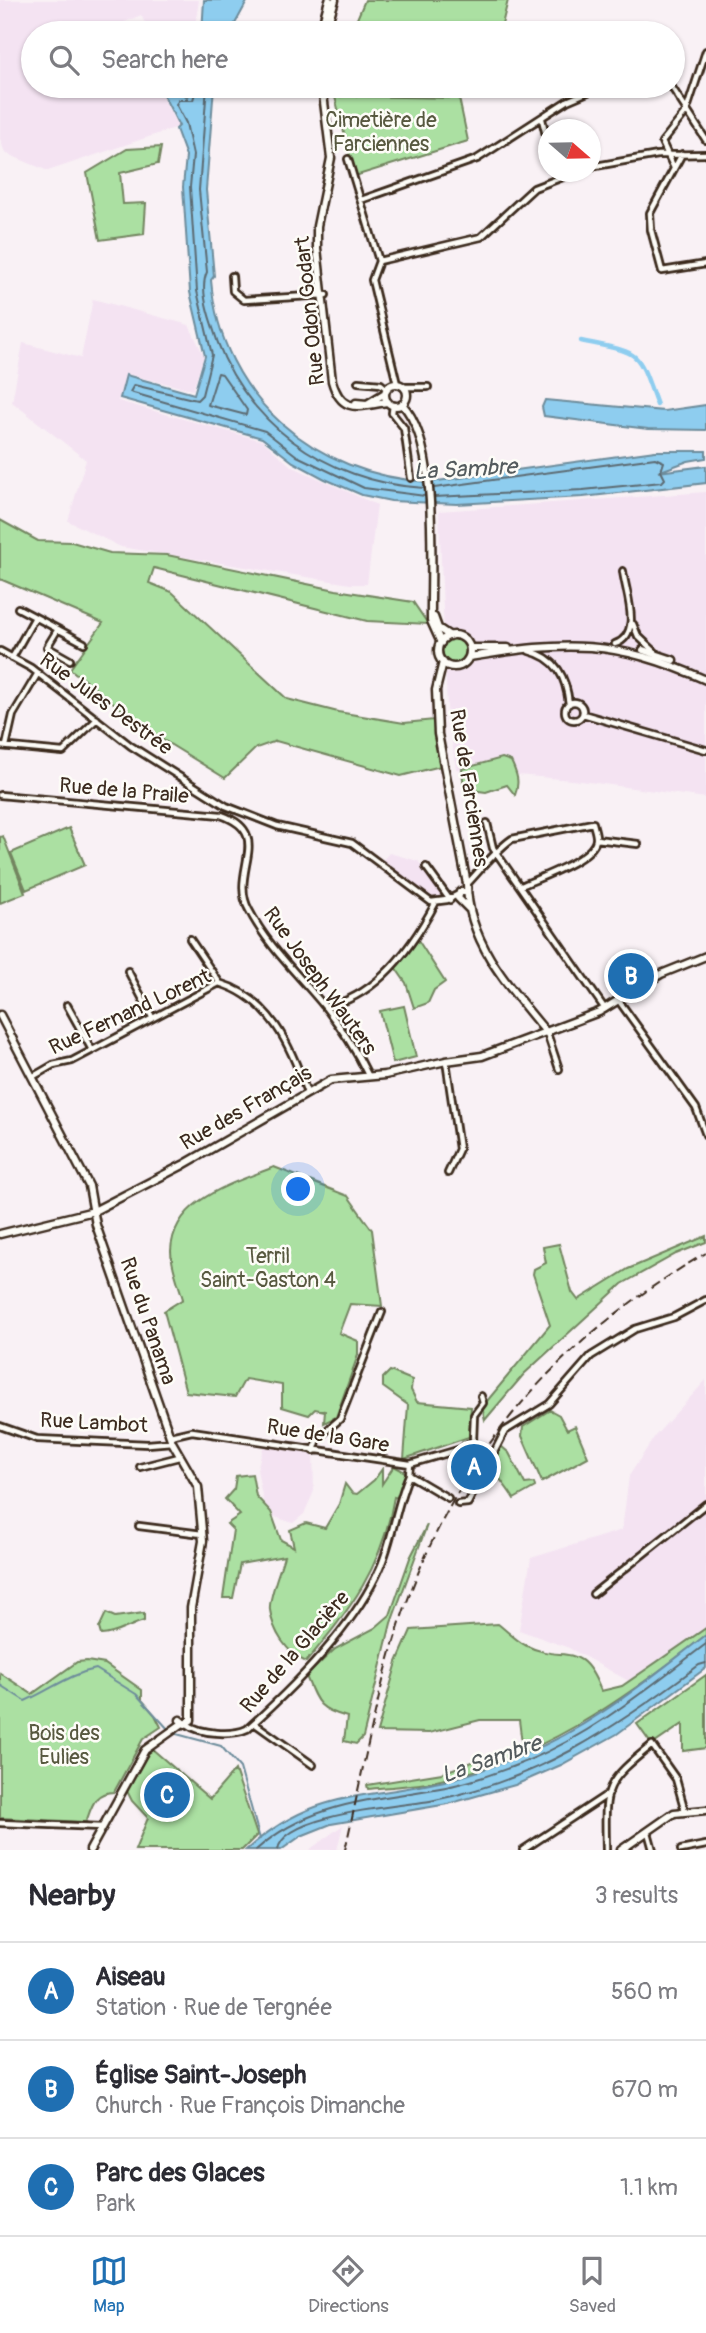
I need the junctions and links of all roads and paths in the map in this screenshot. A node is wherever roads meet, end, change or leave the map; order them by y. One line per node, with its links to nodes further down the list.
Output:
1 (332, 0): 2 (street)
2 (326, 21)
3 (706, 51): 7 (street)
4 (325, 98): 21 (street, Rue Odon Godart)
5 (574, 98): 8 (street)
6 (678, 98): 7 (street)
7 (686, 112): 9 (street); 12 (street)
8 (542, 118): 17 (street)
9 (706, 140)
10 (682, 154): 11 (street); 12 (street); 15 (street)
11 (706, 154)
12 (667, 155): 14 (street); 15 (street)
13 (348, 159): 17 (street)
14 (601, 165)
15 (674, 169): 19 (street)
16 (546, 182): 18 (street)
17 (361, 200): 18 (street)
18 (379, 261): 23 (street)
19 (706, 264)
20 (232, 276): 21 (street)
21 (324, 295): 25 (street, Rue Odon Godart); 26 (street, Rue Odon Godart)
22 (358, 382): 25 (street)
23 (400, 385): 24 (street); 25 (street); 27 (street)
24 (428, 387)
25 (386, 391): 26 (street)
26 (390, 404): 27 (street, Rue Odon Godart); 28 (street)
27 (402, 404): 31 (street)
28 (411, 478)
29 (623, 571): 33 (street)
30 (18, 608): 32 (street)
31 (432, 611): 35 (street); 37 (street)
32 (35, 617): 34 (street); 44 (street)
33 (630, 617): 38 (street); 42 (street)
34 (58, 629): 36 (street); 45 (street)
35 (450, 636): 37 (street); 39 (street)
36 (84, 643)
37 (441, 643): 46 (street)
38 (615, 644): 39 (street); 42 (street)
39 (470, 648): 43 (street)
40 (525, 650): 43 (street); 49 (street); 51 (street)
41 (0, 651): 44 (street, Rue Jules Destrée)
42 (656, 653): 49 (street)
43 (469, 657): 47 (street)
44 (12, 658): 48 (street, Rue Jules Destrée)
45 (69, 660)
46 (443, 662): 47 (street); 50 (street, Rue de Farciennes)
47 (454, 667): 50 (street, Rue de Farciennes)
48 (37, 673): 53 (street, Rue Jules Destrée); 54 (street)
49 (706, 678)
50 (437, 699): 66 (street, Rue de Farciennes)
51 (569, 704): 52 (street); 52 (street)
52 (583, 714): 55 (street)
53 (97, 719): 54 (street); 57 (street, Rue Jules Destrée)
54 (3, 746)
55 (706, 750)
56 (0, 795): 58 (street, Rue de la Praile)
57 (226, 806): 58 (street); 59 (street, Rue Jules Destrée)
58 (222, 815): 61 (street, Rue de la Praile)
59 (246, 816): 61 (street); 69 (street, Rue Jules Destrée)
60 (487, 823): 64 (street)
61 (242, 825): 76 (street, Rue Joseph Wauters)
62 (596, 839): 63 (street); 64 (street); 67 (street)
63 (638, 844)
64 (496, 853): 66 (street); 67 (street)
65 (426, 867): 68 (street)
66 (467, 884): 68 (street)
67 (521, 886): 77 (street)
68 (460, 897): 69 (street); 80 (street)
69 (436, 902): 76 (street)
70 (190, 940): 73 (street)
71 (706, 956): 74 (street, Rue des Français)
72 (128, 971): 78 (street)
73 (219, 983): 78 (street, Rue Fernand Lorent); 86 (street, Rue Fernand Lorent)
74 (619, 1001): 77 (street, Rue des Français); 87 (street)
75 (67, 1006): 81 (street)
76 (325, 1007): 84 (street, Rue Joseph Wauters)
77 (605, 1009): 80 (street, Rue des Français)
78 (152, 1017): 81 (street, Rue Fernand Lorent)
79 (1, 1018): 85 (street, Rue du Panama)
80 (547, 1033): 82 (street, Rue des Français); 83 (street)
81 (92, 1050): 85 (street, Rue Fernand Lorent)
82 (446, 1061): 84 (street, Rue des Français); 88 (street)
83 (559, 1069)
84 (368, 1075): 86 (street, Rue des Français)
85 (34, 1076): 89 (street, Rue du Panama)
86 (307, 1093): 89 (street, Rue des Français)
87 (706, 1135)
88 (448, 1173)
89 (94, 1212): 90 (street, Rue des Français); 95 (street, Rue du Panama)
90 (0, 1234)
91 (706, 1300): 102 (street)
92 (382, 1312): 96 (street)
93 (481, 1396): 98 (street, Rue de la Gare)
94 (0, 1426): 95 (street, Rue Lambot)
95 (171, 1439): 96 (street, Rue de la Gare); 97 (street, Rue Lambot)
96 (314, 1451): 98 (street, Rue de la Gare)
97 (179, 1457): 99 (street, Rue Lambot); 105 (street, Rue Lambot)
98 (410, 1464): 100 (street, Rue de la Glacière)
99 (140, 1467)
100 (410, 1475): 101 (street); 108 (street, Rue de la Glacière)
101 (448, 1498)
102 (458, 1504)
103 (706, 1504): 106 (street)
104 (139, 1526): 105 (street)
105 (203, 1534): 107 (street, Rue Lambot)
106 (593, 1594)
107 (186, 1717): 108 (street, Rue de la Glacière); 114 (street)
108 (254, 1723): 109 (street)
109 (313, 1765)
110 (606, 1796): 112 (street); 118 (street); 119 (street)
111 (706, 1810): 112 (street)
112 (685, 1811): 115 (street)
113 (0, 1823): 114 (street)
114 (102, 1827): 117 (street)
115 (647, 1831): 120 (street); 121 (street)
116 (706, 1844): 122 (street)
117 (90, 1850)
118 (523, 1850)
119 (607, 1850)
120 (621, 1850)
121 (653, 1850)
122 (681, 1850)

